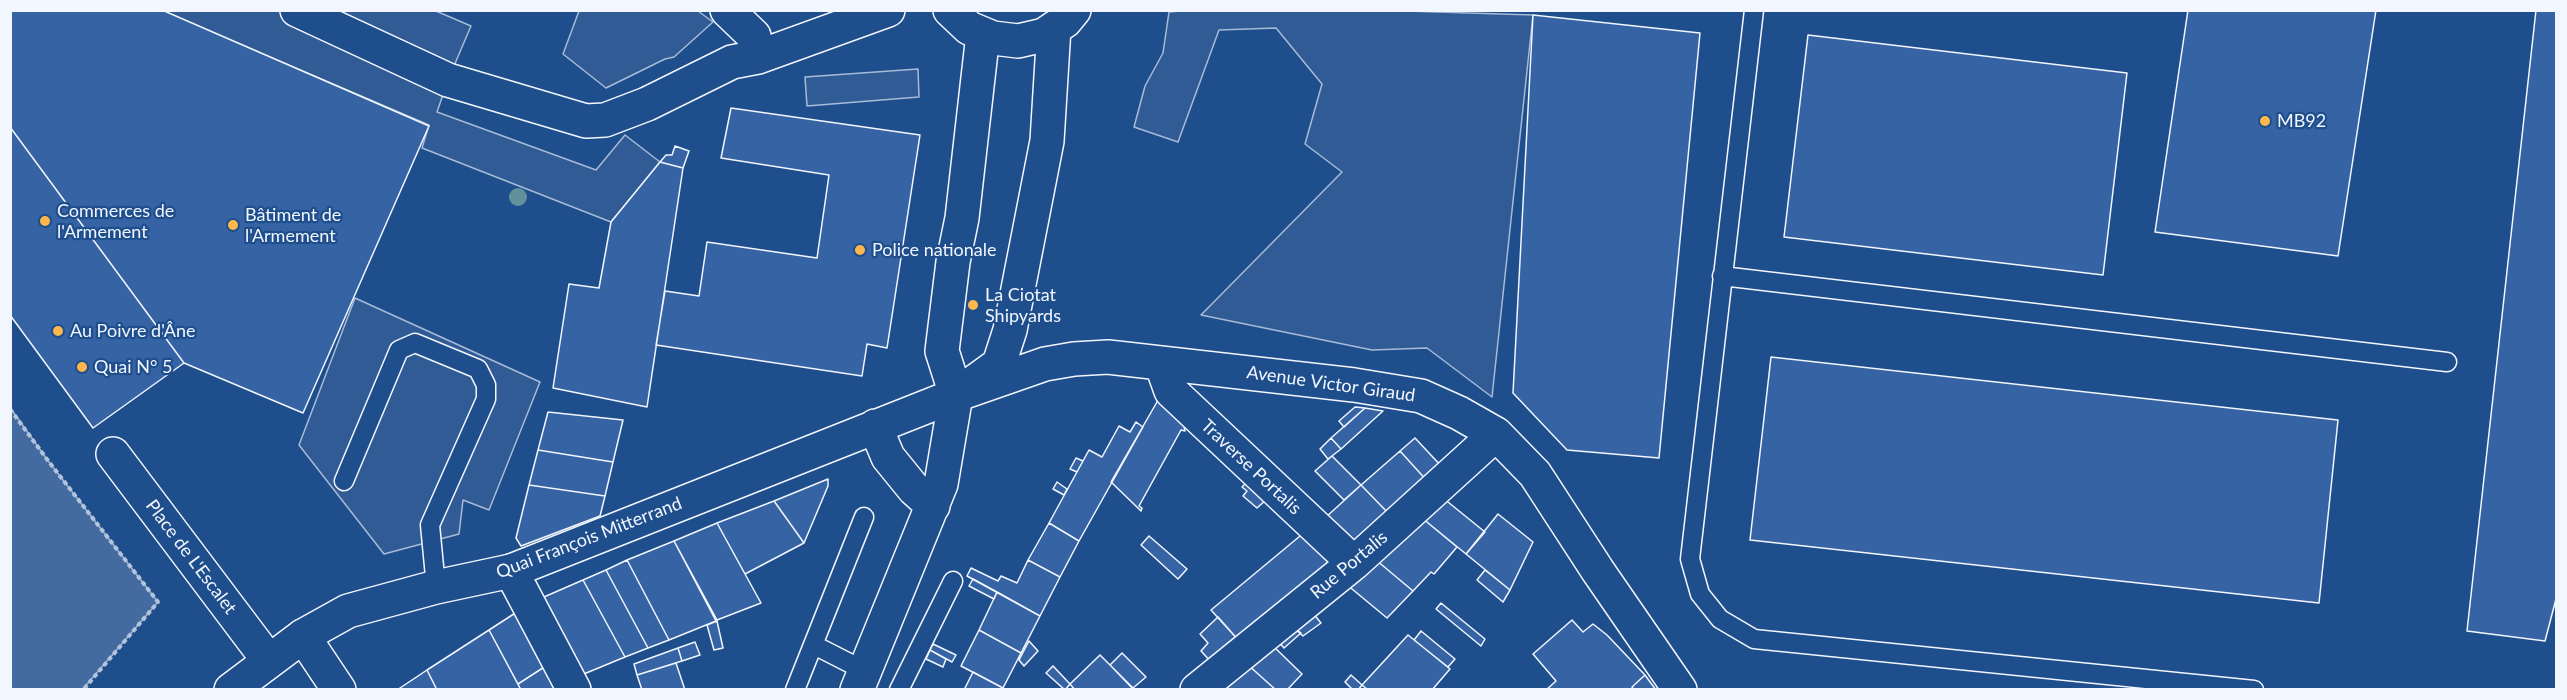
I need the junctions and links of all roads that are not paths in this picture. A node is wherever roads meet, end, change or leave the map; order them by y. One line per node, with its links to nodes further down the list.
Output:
1 (297, 10): 8 (street)
2 (727, 10): 8 (street)
3 (888, 10): 8 (street)
4 (950, 10): 7 (street)
5 (1754, 10): 9 (lane)
6 (1064, 19): 7 (street); 12 (street)
7 (983, 34): 12 (street)
8 (758, 57)
9 (1722, 276): 10 (lane); 34 (lane)
10 (2447, 362)
11 (1161, 363): 12 (street, Avenue Victor Giraud); 14 (street, Avenue Victor Giraud); 19 (street, Traverse Portalis)
12 (956, 395): 13 (street, Quai François Mitterrand); 17 (street)
13 (875, 426): 17 (street); 20 (street, Quai François Mitterrand)
14 (1496, 434): 19 (street, Rue Portalis); 33 (street, Avenue Victor Giraud)
15 (113, 454): 25 (street, Place de L'Escalet)
16 (344, 481): 22 (lane)
17 (933, 506): 26 (street)
18 (864, 517): 24 (lane)
19 (1354, 563): 32 (street, Rue Portalis)
20 (510, 571): 22 (street, Quai François Mitterrand); 29 (street)
21 (953, 581): 31 (lane)
22 (436, 587): 23 (street, Quai François Mitterrand)
23 (303, 636): 25 (street, Quai François Mitterrand); 28 (street)
24 (814, 645): 26 (lane); 30 (lane)
25 (269, 661): 27 (street, Quai François Mitterrand)
26 (861, 680)
27 (231, 690)
28 (339, 690)
29 (574, 690)
30 (795, 690)
31 (899, 690)
32 (1197, 690)
33 (1680, 690)
34 (2254, 690)

